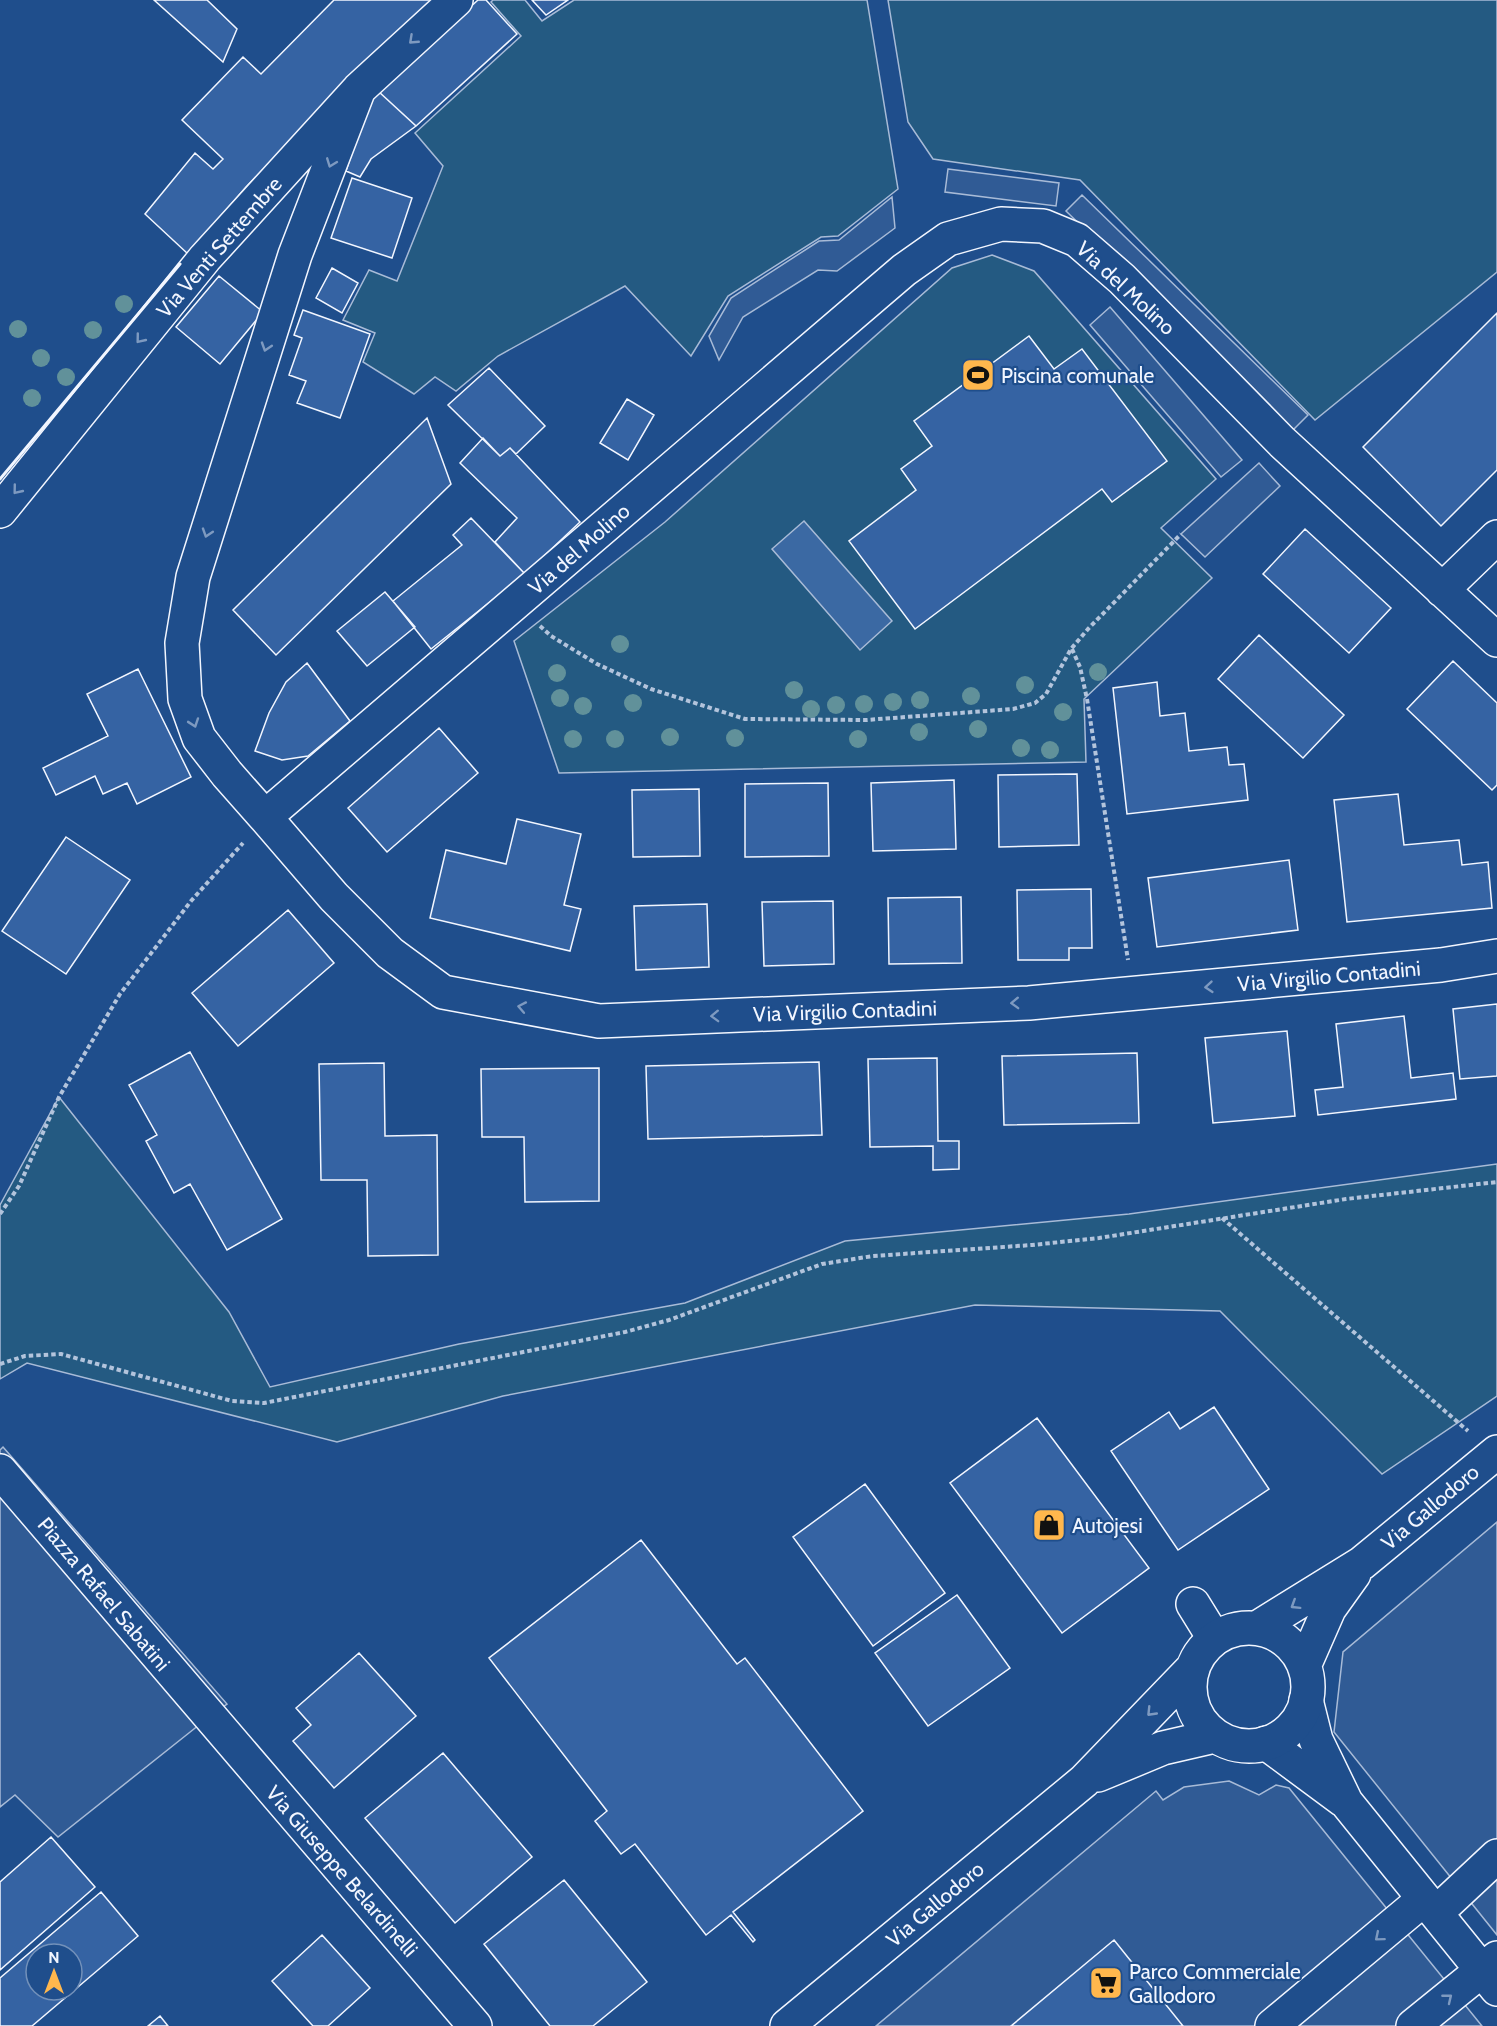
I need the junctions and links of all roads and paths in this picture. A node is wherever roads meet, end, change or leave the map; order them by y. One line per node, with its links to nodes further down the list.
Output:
1 (456, 0): 2 (street, Via Venti Settembre, one-way to 2)
2 (359, 89): 3 (street, Via Venti Settembre, one-way to 3); 10 (street, one-way to 10)
3 (0, 511)
4 (1181, 534): 9 (path)
5 (1497, 537): 6 (street)
6 (1442, 590): 7 (street, Via del Molino); 8 (street, Via del Molino)
7 (514, 604): 9 (path); 10 (street, Via del Molino)
8 (1497, 640)
9 (1071, 649): 12 (path)
10 (265, 817): 12 (street, Via Virgilio Contadini, one-way to 10); 14 (path)
11 (1497, 956): 12 (street, Via Virgilio Contadini, one-way to 12)
12 (1133, 994)
13 (1497, 1182): 15 (path)
14 (0, 1214)
15 (1222, 1218): 16 (path); 17 (path)
16 (0, 1364)
17 (1496, 1453): 19 (street, Via Gallodoro)
18 (0, 1472): 26 (street, Piazza Rafael Sabatini)
19 (1362, 1563): 21 (street, Via Gallodoro, one-way to 21); 23 (street, Via Gallodoro)
20 (1193, 1604): 22 (street)
21 (1257, 1628): 22 (street, Via Gallodoro); 23 (street, Via Gallodoro)
22 (1214, 1638): 24 (street, Via Gallodoro)
23 (1304, 1666): 25 (street, Via Gallodoro)
24 (1191, 1670): 27 (street); 29 (street, Via Gallodoro, one-way to 29)
25 (1306, 1700): 28 (street, Via Gallodoro); 30 (street)
26 (209, 1717): 34 (street, Via Giuseppe Belardinelli)
27 (1215, 1736): 28 (street, Via Gallodoro); 29 (street, Via Gallodoro)
28 (1266, 1743): 30 (street)
29 (1083, 1781): 35 (street, Via Gallodoro)
30 (1346, 1802): 32 (street)
31 (1497, 1856): 32 (street)
32 (1430, 1906): 33 (street); 36 (street, one-way to 36)
33 (1492, 1973): 37 (street, one-way to 33)
34 (475, 2026)
35 (787, 2026)
36 (1272, 2026)
37 (1413, 2026)

